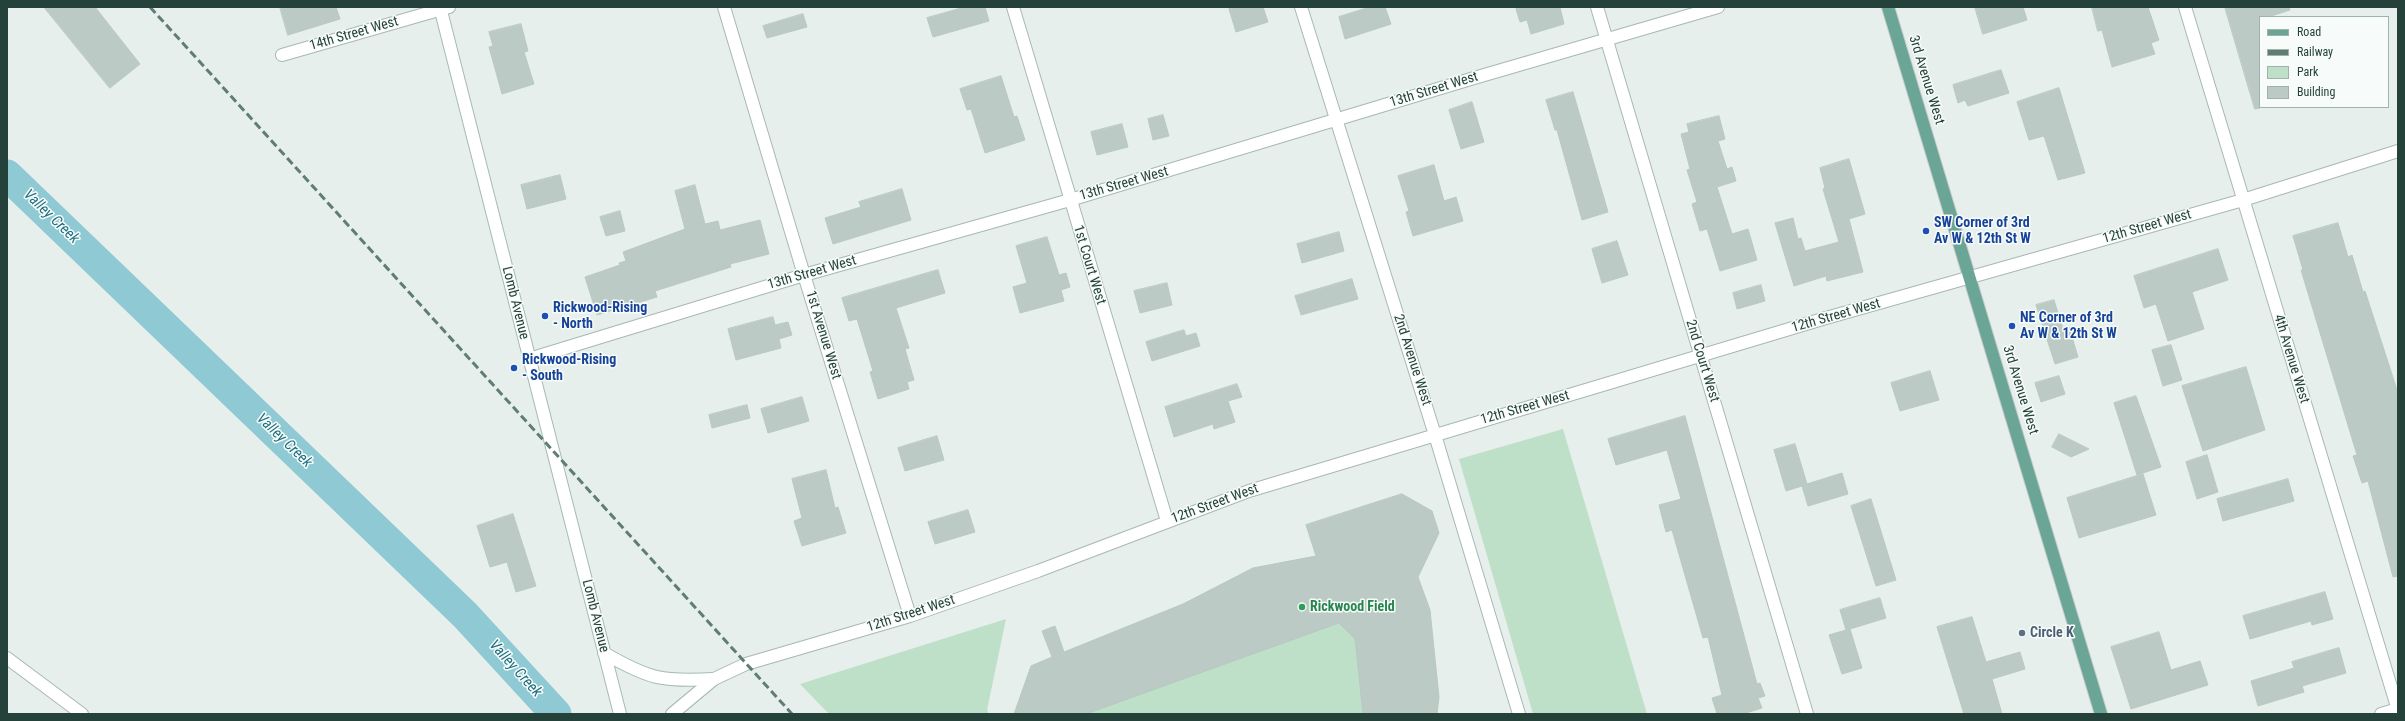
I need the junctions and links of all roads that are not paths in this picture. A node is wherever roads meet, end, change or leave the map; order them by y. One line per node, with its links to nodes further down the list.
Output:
1 (724, 7): 15 (street, 1st Avenue West)
2 (1013, 7): 13 (street, 1st Court West)
3 (1301, 7): 11 (street, 2nd Avenue West)
4 (1597, 7): 9 (street, 2nd Court West)
5 (1718, 7): 9 (street, 13th Street West)
6 (1888, 7): 16 (main road, 3rd Avenue West)
7 (2185, 7): 14 (street, 4th Avenue West)
8 (443, 8): 10 (street, 14th Street West); 18 (street, Lomb Avenue)
9 (1607, 40): 11 (street, 13th Street West); 17 (street, 2nd Court West)
10 (282, 55)
11 (1336, 121): 13 (street, 13th Street West); 19 (street, 2nd Avenue West)
12 (2398, 151): 14 (street, 12th Street West)
13 (1070, 200): 15 (street, 13th Street West); 20 (street, 1st Court West)
14 (2243, 200): 16 (street, 12th Street West); 25 (street, 4th Avenue West)
15 (804, 275): 18 (street, 13th Street West); 21 (street, 1st Avenue West)
16 (1971, 278): 17 (street, 12th Street West); 31 (main road, 3rd Avenue West)
17 (1701, 357): 19 (street, 12th Street West); 30 (street, 2nd Court West)
18 (529, 359): 22 (street, Lomb Avenue)
19 (1435, 435): 20 (street, 12th Street West); 29 (street, 2nd Avenue West)
20 (1167, 522): 21 (street, 12th Street West)
21 (910, 616): 24 (street, 12th Street West)
22 (604, 653): 24 (street); 27 (street, Lomb Avenue)
23 (7, 658): 26 (street)
24 (714, 678): 28 (street, 12th Street West)
25 (2398, 709): 32 (street)
26 (82, 714)
27 (620, 714)
28 (672, 714)
29 (1519, 714)
30 (1807, 714)
31 (2101, 714)
32 (2381, 714)

